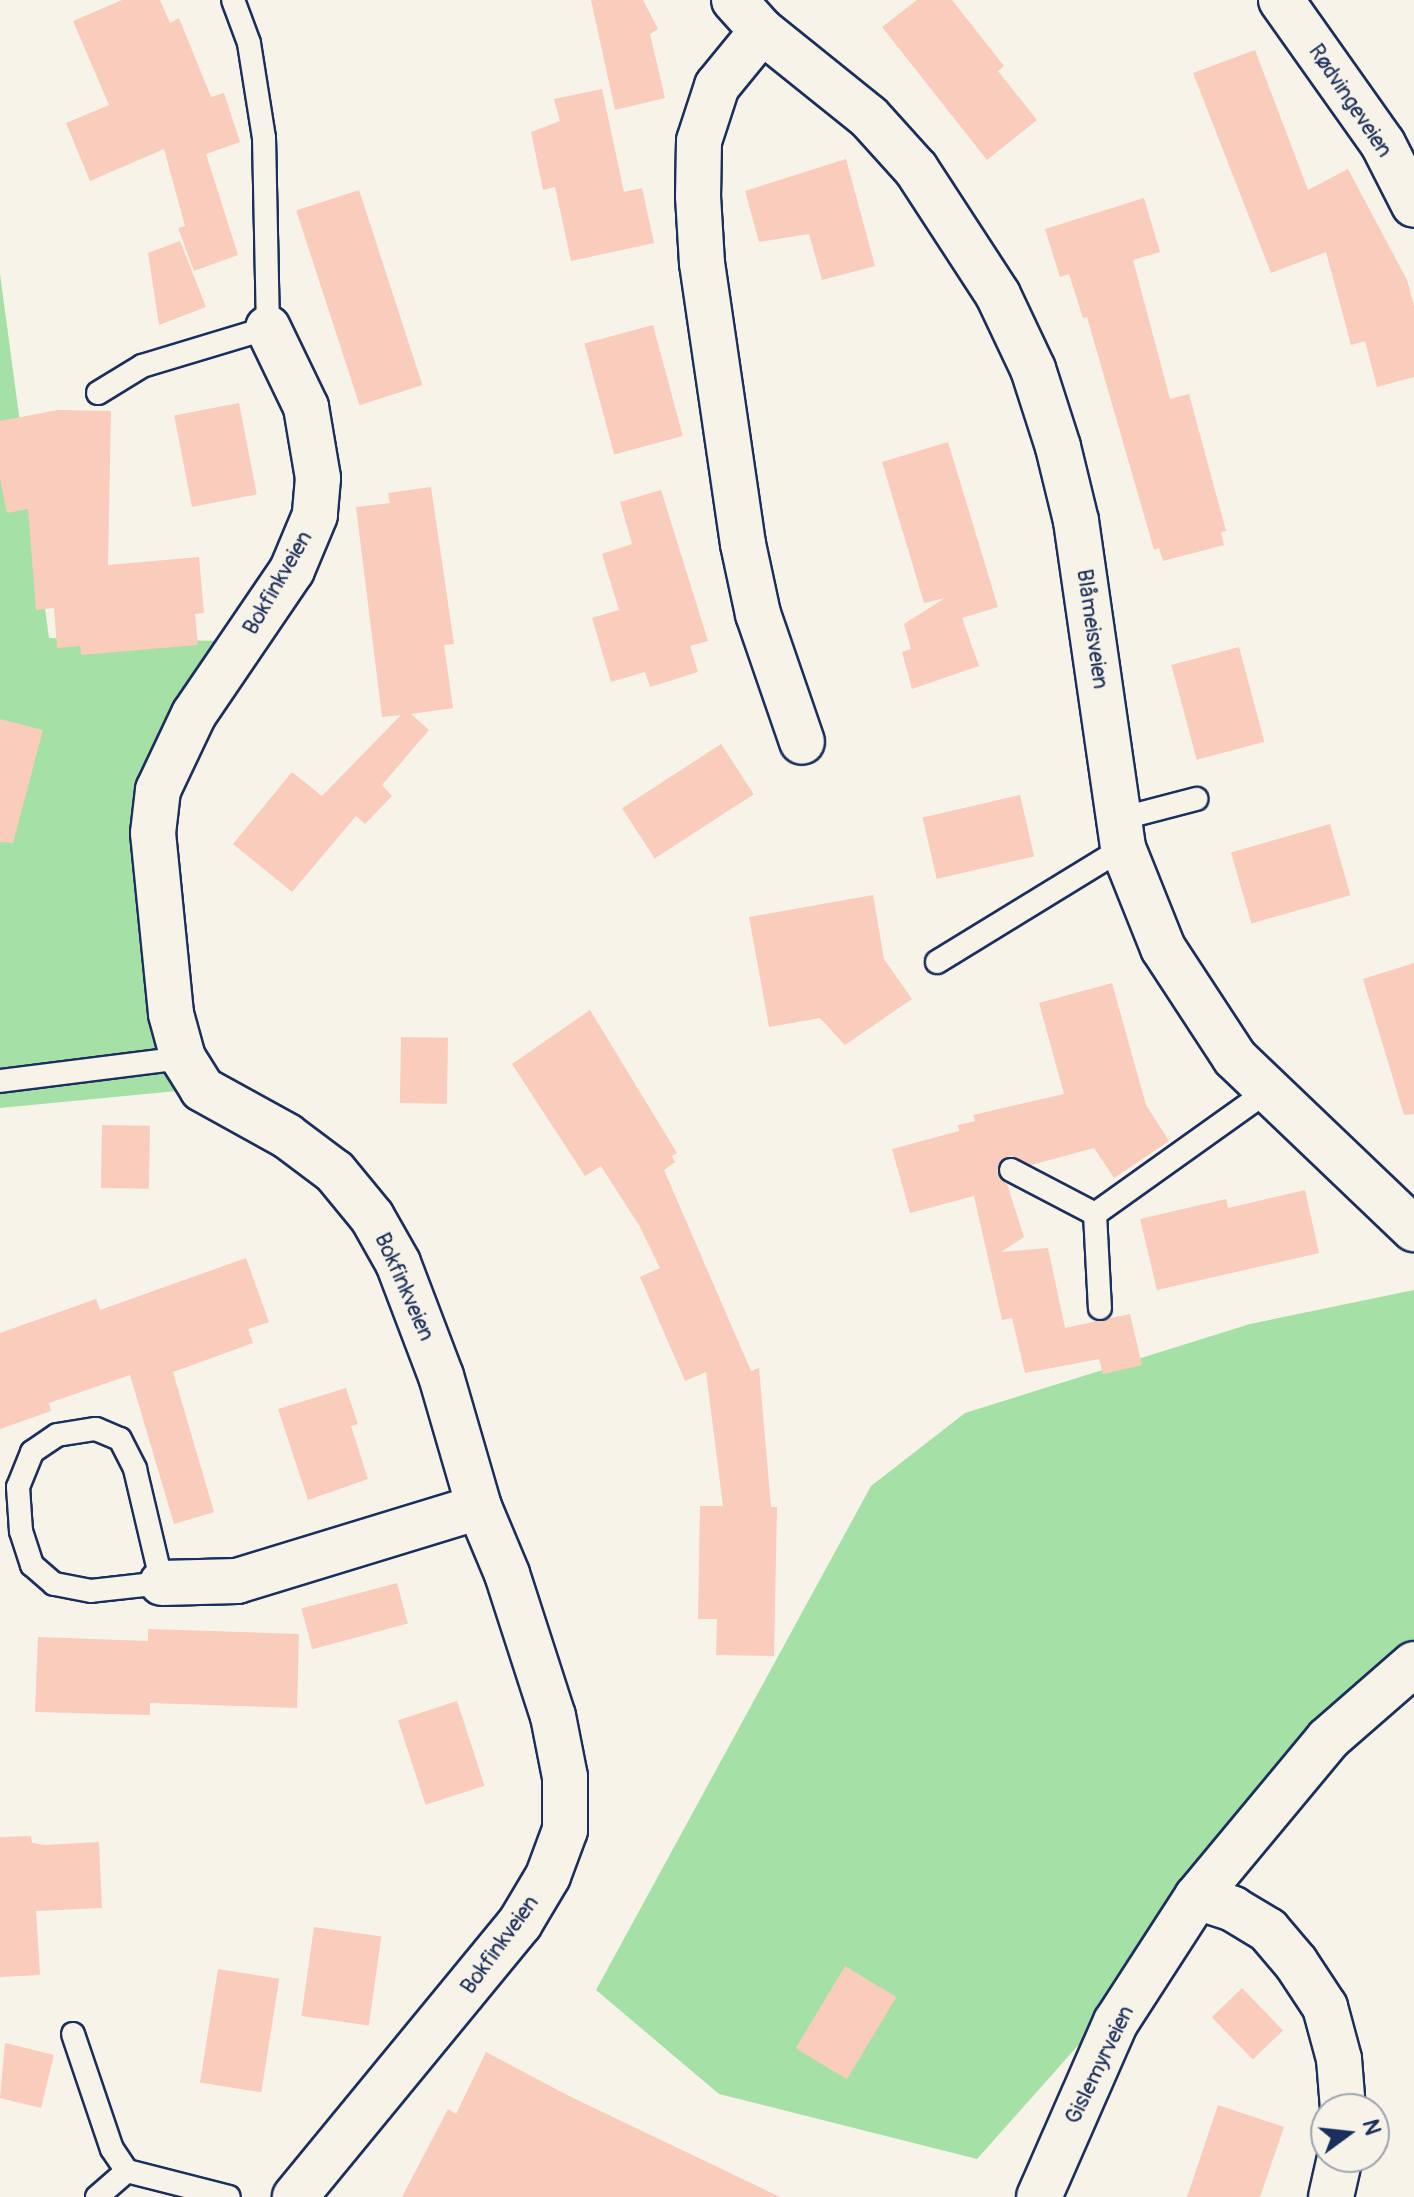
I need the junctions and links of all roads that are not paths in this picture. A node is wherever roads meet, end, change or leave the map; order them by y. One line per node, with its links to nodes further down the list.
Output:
1 (233, 0): 5 (lane, Bokfinkveien)
2 (1281, 0): 4 (street, Rødvingeveien)
3 (748, 15): 7 (street, Blåmeisveien); 9 (street, Blåmeisveien)
4 (1414, 205)
5 (268, 328): 6 (lane); 11 (street, Bokfinkveien)
6 (98, 393)
7 (802, 742)
8 (1196, 799): 9 (lane)
9 (1121, 833): 10 (lane); 13 (street, Blåmeisveien)
10 (937, 962)
11 (183, 1058): 12 (lane); 18 (street, Bokfinkveien)
12 (0, 1081)
13 (1266, 1092): 15 (lane); 16 (street, Blåmeisveien)
14 (1011, 1170): 15 (lane)
15 (1095, 1214): 17 (lane)
16 (1414, 1229)
17 (1100, 1308)
18 (479, 1507): 19 (street); 28 (street, Bokfinkveien)
19 (162, 1583): 19 (lane)
20 (1414, 1664): 21 (street, Gislemyrveien)
21 (1197, 1897): 23 (street); 29 (street, Gislemyrveien)
22 (73, 2034): 24 (lane)
23 (1342, 2093)
24 (127, 2171): 26 (lane); 27 (lane)
25 (1336, 2173): 30 (street)
26 (97, 2197)
27 (229, 2197)
28 (295, 2197)
29 (1039, 2197)
30 (1331, 2197)

